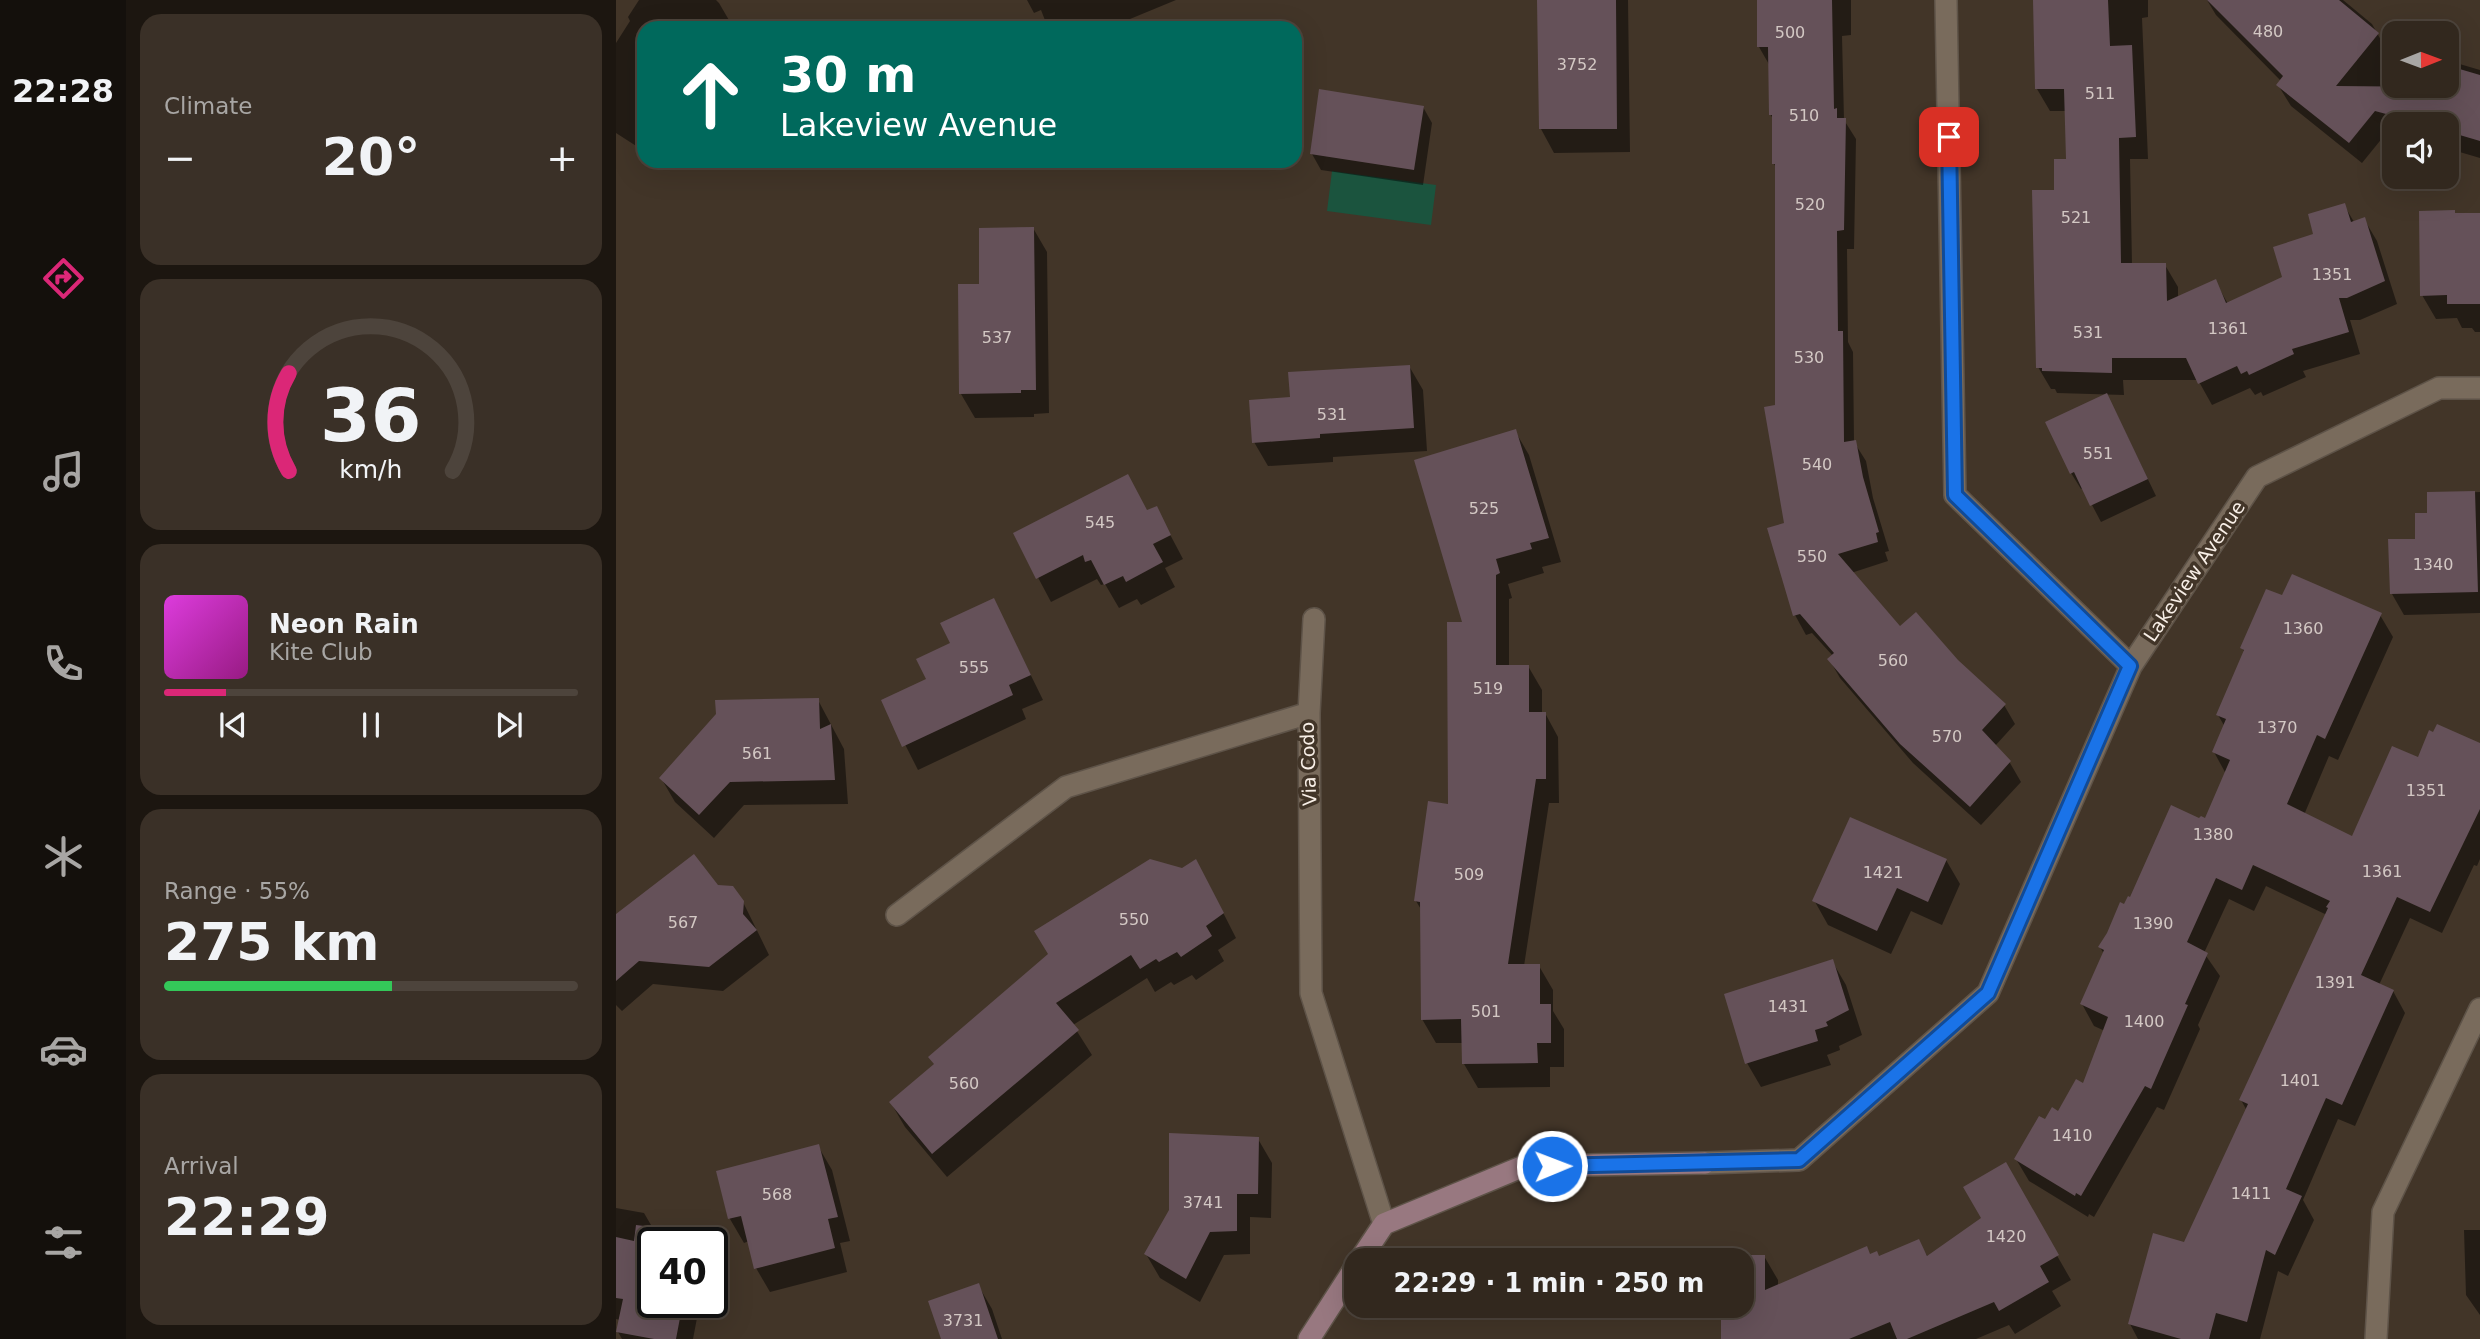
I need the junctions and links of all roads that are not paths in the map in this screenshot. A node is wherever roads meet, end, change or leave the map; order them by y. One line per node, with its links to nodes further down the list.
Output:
1 (1946, 0): 4 (street)
2 (2480, 388): 4 (street, Lakeview Avenue)
3 (1314, 619): 5 (street)
4 (2130, 666): 8 (street, Lakeview Avenue)
5 (1309, 713): 6 (street, Via Codo); 8 (street, Via Codo)
6 (897, 915)
7 (2480, 1009): 12 (street)
8 (1384, 1224): 9 (street)
9 (1368, 1248)
10 (1344, 1285): 11 (street)
11 (1309, 1339)
12 (2376, 1339)

